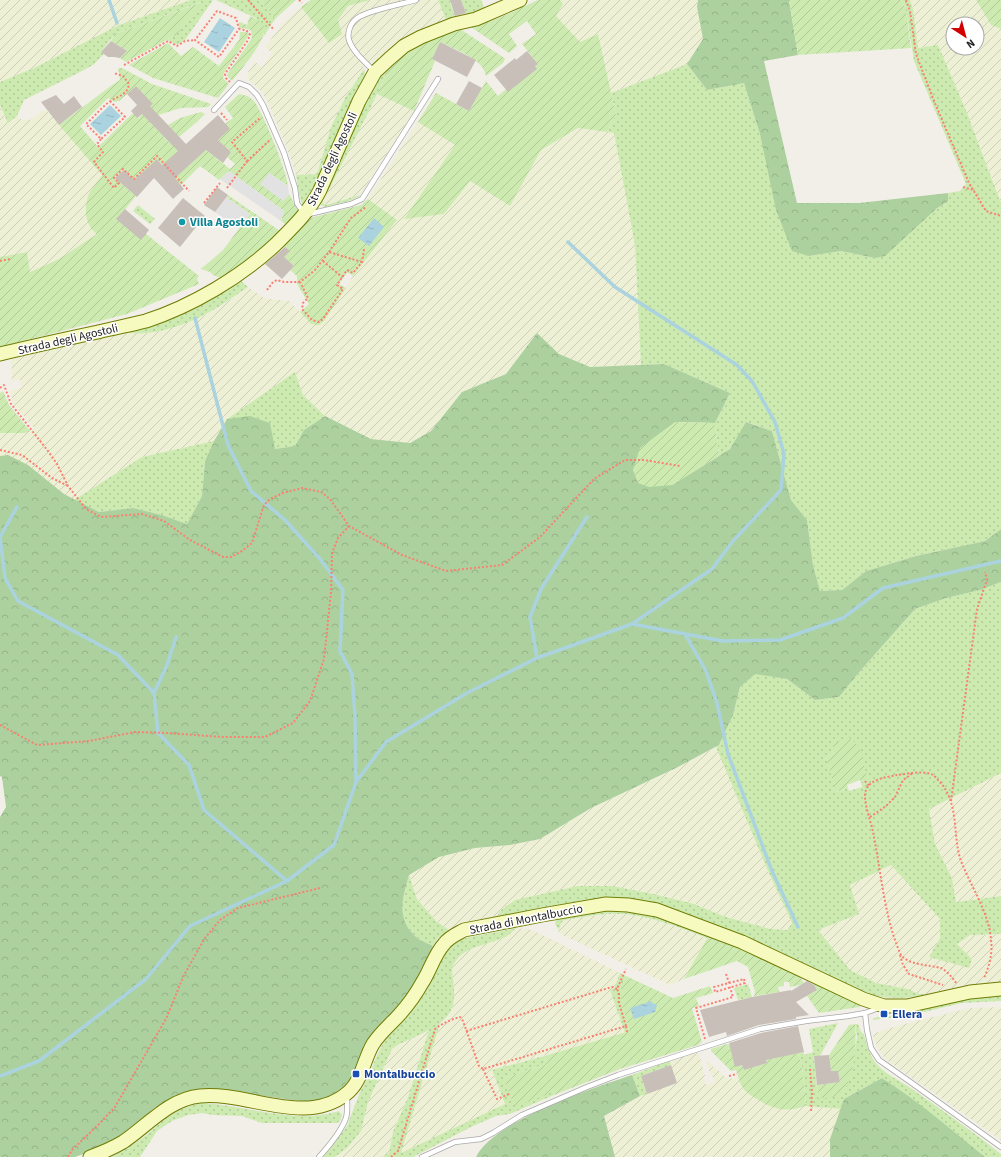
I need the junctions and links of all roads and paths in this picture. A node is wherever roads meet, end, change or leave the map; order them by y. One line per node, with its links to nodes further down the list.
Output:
1 (248, 0): 8 (path)
2 (299, 0): 6 (path)
3 (416, 0): 13 (lane)
4 (520, 0): 13 (street, Strada degli Agostoli)
5 (906, 0): 10 (path)
6 (302, 3)
7 (239, 29): 9 (path); 9 (path); 16 (path)
8 (274, 30)
9 (195, 40): 12 (path)
10 (916, 54): 11 (path); 26 (path)
11 (913, 55)
12 (124, 65)
13 (375, 72): 30 (street, Strada degli Agostoli)
14 (114, 73): 17 (path)
15 (438, 78): 30 (lane)
16 (230, 82)
17 (110, 101): 21 (path); 21 (path)
18 (214, 110): 19 (lane)
19 (266, 112): 20 (lane); 22 (path)
20 (276, 134): 22 (path); 30 (lane)
21 (101, 139): 27 (path)
22 (247, 161): 25 (path)
23 (220, 183): 28 (path)
24 (963, 187): 26 (path)
25 (227, 188)
26 (973, 190): 31 (path)
27 (188, 191)
28 (204, 203)
29 (369, 206): 33 (path)
30 (305, 215): 41 (street, Strada degli Agostoli)
31 (1001, 216)
32 (364, 249): 37 (path)
33 (329, 252): 36 (path); 37 (path)
34 (10, 260): 35 (path)
35 (0, 261)
36 (323, 261): 38 (path); 39 (path)
37 (362, 262): 38 (path)
38 (342, 277): 39 (path)
39 (300, 282): 40 (path)
40 (267, 290)
41 (0, 354)
42 (0, 388): 45 (path)
43 (0, 450): 45 (path)
44 (680, 466): 46 (path)
45 (68, 486): 46 (path)
46 (349, 526): 48 (path)
47 (985, 572): 52 (path)
48 (0, 725)
49 (914, 772): 51 (path); 52 (path); 53 (path)
50 (865, 781): 51 (path)
51 (869, 786): 53 (path)
52 (951, 802): 63 (path)
53 (869, 817): 55 (path)
54 (320, 888): 79 (path)
55 (900, 955): 59 (path); 64 (path)
56 (626, 969): 61 (path)
57 (726, 974): 58 (path)
58 (729, 983): 60 (path); 60 (path)
59 (944, 985)
60 (730, 987): 70 (path)
61 (617, 989): 67 (path); 68 (path)
62 (1001, 989): 63 (street, Strada di Montalbuccio)
63 (980, 991): 64 (street, Strada di Montalbuccio)
64 (958, 994): 65 (street, Strada di Montalbuccio)
65 (884, 1006): 66 (lane); 75 (street, Strada di Montalbuccio)
66 (865, 1012): 70 (lane); 78 (lane)
67 (626, 1026): 69 (path); 71 (path)
68 (466, 1031): 71 (path); 82 (path)
69 (627, 1032)
70 (708, 1046): 83 (lane)
71 (483, 1069): 76 (path)
72 (810, 1069): 77 (path)
73 (737, 1074): 74 (path)
74 (729, 1076)
75 (347, 1094): 80 (street, Strada di Montalbuccio); 81 (lane)
76 (509, 1094)
77 (811, 1112)
78 (1001, 1147)
79 (68, 1157)
80 (90, 1157)
81 (319, 1157)
82 (391, 1157)
83 (422, 1157)

